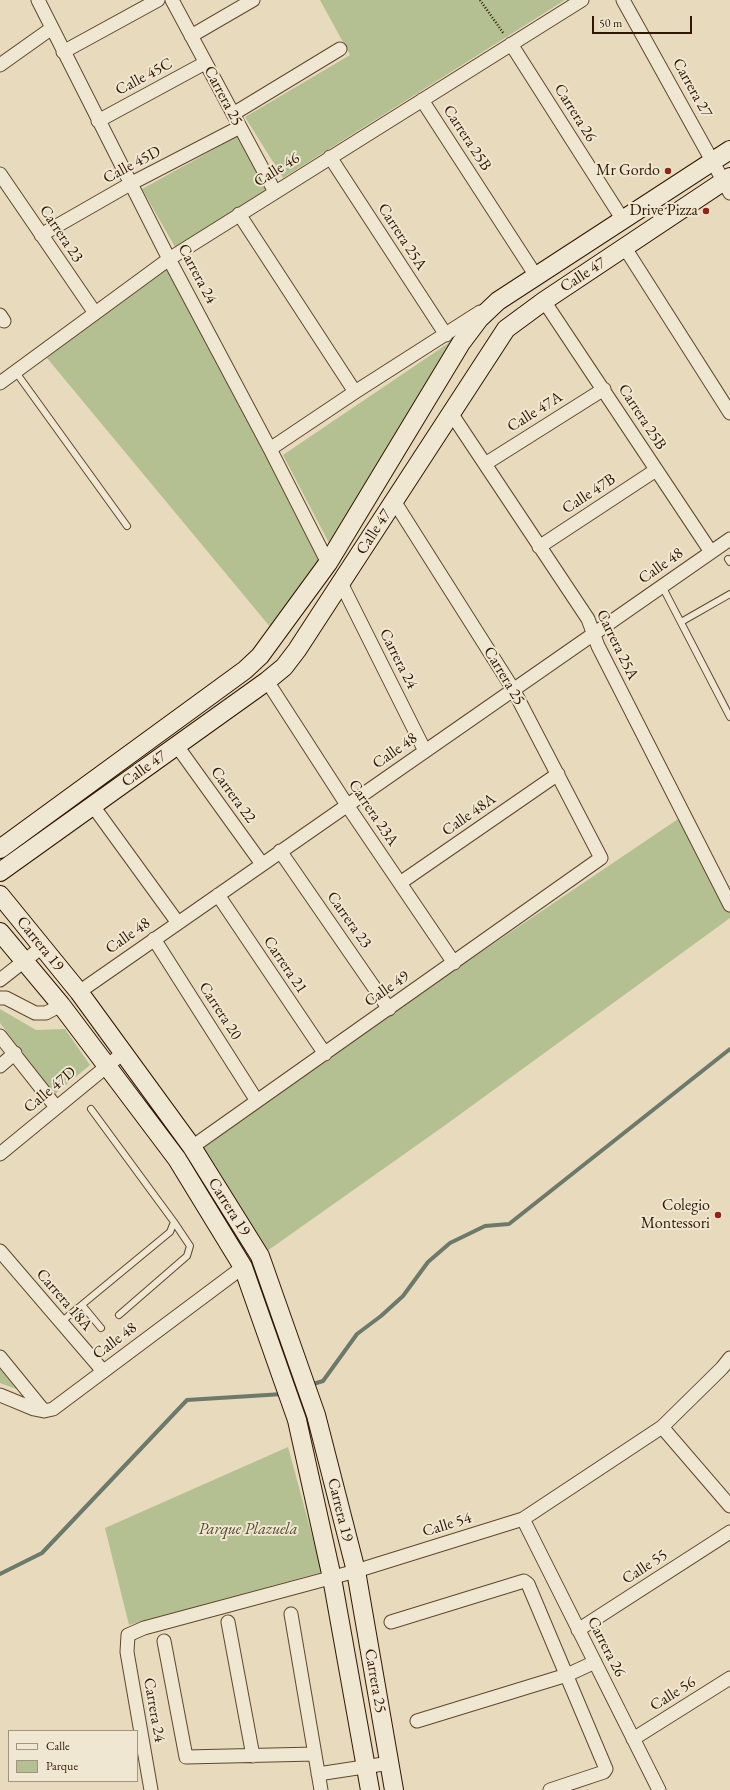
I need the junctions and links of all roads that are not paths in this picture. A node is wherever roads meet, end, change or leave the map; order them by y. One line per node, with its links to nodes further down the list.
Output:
1 (38, 0): 7 (street, Carrera 24)
2 (158, 0): 11 (street)
3 (172, 0): 8 (street, Carrera 25)
4 (253, 0): 8 (street)
5 (582, 0): 9 (street, Calle 46)
6 (623, 0): 20 (street, Carrera 27)
7 (52, 28): 11 (street, Carrera 24); 13 (street)
8 (191, 36): 12 (street, Carrera 25)
9 (511, 44): 14 (street, Calle 46); 26 (street, Carrera 26)
10 (340, 49): 15 (street)
11 (64, 52): 16 (street, Carrera 24)
12 (206, 63): 15 (street, Carrera 25); 16 (street, Calle 45C)
13 (0, 65)
14 (422, 100): 19 (street, Calle 46); 30 (street, Carrera 25B)
15 (233, 114): 17 (street, Carrera 25)
16 (98, 121): 22 (street, Carrera 24)
17 (240, 127): 22 (street, Calle 45D); 24 (street, Carrera 25)
18 (730, 150): 20 (main road, Calle 47)
19 (330, 158): 24 (street, Calle 46); 34 (street, Carrera 25A)
20 (713, 161): 23 (street, Carrera 27); 26 (main road, Calle 47)
21 (0, 174): 27 (street, Carrera 23)
22 (130, 184): 27 (street, Calle 45D); 29 (street, Carrera 24)
23 (728, 184): 28 (main road, Calle 47)
24 (275, 192): 25 (street, Calle 46)
25 (239, 214): 29 (street, Calle 46); 38 (street)
26 (623, 220): 30 (main road, Calle 47)
27 (41, 235): 33 (street, Carrera 23)
28 (625, 248): 32 (main road, Calle 47); 40 (street)
29 (168, 259): 33 (street, Calle 46); 41 (street, Carrera 24)
30 (536, 276): 31 (main road, Calle 47)
31 (498, 301): 34 (street, Calle 47); 49 (main road, Calle 47)
32 (544, 301): 37 (street, Carrera 25B); 39 (main road, Calle 47)
33 (95, 313): 35 (street, Calle 46)
34 (446, 335): 38 (street, Calle 47)
35 (16, 371): 36 (street, Calle 46); 45 (lane)
36 (0, 382)
37 (604, 389): 42 (street, Calle 47A); 43 (street, Carrera 25B)
38 (355, 392): 41 (street, Calle 47)
39 (451, 413): 42 (street, Carrera 25A); 44 (main road, Calle 47)
40 (730, 413)
41 (270, 449): 49 (street, Carrera 24)
42 (484, 464): 47 (street, Carrera 25A)
43 (656, 470): 47 (street, Calle 47B); 48 (street, Carrera 25B)
44 (394, 501): 50 (main road, Calle 47); 56 (street, Carrera 25)
45 (127, 526)
46 (730, 539): 48 (street, Calle 48)
47 (540, 547): 54 (street, Carrera 25A)
48 (711, 552): 51 (street, Calle 48)
49 (328, 563): 58 (main road, Calle 47)
50 (341, 583): 55 (main road, Calle 47); 60 (street, Carrera 24)
51 (662, 586): 53 (lane); 54 (street, Calle 48)
52 (730, 594): 53 (lane)
53 (680, 622): 57 (lane)
54 (594, 633): 56 (street, Calle 48); 72 (street, Carrera 25A)
55 (267, 681): 59 (main road, Calle 47); 62 (street, Carrera 23A)
56 (513, 689): 60 (street, Calle 48); 61 (street, Carrera 25)
57 (730, 717)
58 (150, 739): 59 (main road); 64 (main road, Calle 47)
59 (170, 750): 63 (main road, Calle 47); 67 (street, Carrera 22)
60 (425, 751): 62 (street, Calle 48)
61 (558, 774): 66 (street, Carrera 25); 69 (street, Calle 48A)
62 (347, 805): 65 (street, Calle 48); 69 (street, Carrera 23A)
63 (92, 806): 68 (main road, Calle 47); 73 (street)
64 (0, 849)
65 (280, 851): 67 (street, Calle 48); 83 (street, Carrera 23)
66 (601, 858): 78 (street, Calle 49)
67 (262, 864): 71 (street, Calle 48)
68 (0, 872)
69 (400, 883): 78 (street, Carrera 23A)
70 (0, 895): 76 (main road, Carrera 19)
71 (218, 895): 73 (street, Calle 48); 87 (street, Carrera 21)
72 (730, 905)
73 (178, 923): 75 (street, Calle 48)
74 (0, 932): 77 (main road, Carrera 19)
75 (154, 939): 80 (street, Calle 48); 90 (street, Carrera 20)
76 (42, 947): 77 (street); 80 (main road, Carrera 19)
77 (24, 961): 79 (street); 82 (main road, Carrera 19)
78 (454, 963): 83 (street, Calle 49)
79 (0, 980)
80 (78, 992): 86 (main road, Carrera 19)
81 (0, 998): 82 (street)
82 (61, 1005): 89 (main road, Carrera 19)
83 (389, 1009): 87 (street, Calle 49)
84 (0, 1036): 85 (street)
85 (14, 1053): 88 (street); 91 (street)
86 (123, 1053): 89 (street, Calle 47D); 93 (main road, Carrera 19)
87 (325, 1054): 90 (street, Calle 49)
88 (0, 1066)
89 (106, 1066): 91 (street, Calle 47D); 97 (main road, Carrera 19)
90 (257, 1101): 93 (street, Calle 49)
91 (56, 1107): 94 (street, Calle 47D)
92 (91, 1109): 95 (lane)
93 (192, 1147): 111 (main road, Carrera 19)
94 (0, 1154)
95 (174, 1222): 98 (lane); 99 (lane)
96 (0, 1252): 100 (street, Carrera 18A)
97 (243, 1267): 104 (street, Calle 48); 112 (main road, Carrera 19)
98 (82, 1305): 100 (lane); 101 (lane)
99 (119, 1315)
100 (61, 1322): 104 (street, Carrera 18A)
101 (101, 1328)
102 (0, 1357): 106 (street)
103 (730, 1358): 107 (street, Calle 54)
104 (103, 1371): 106 (street, Calle 48)
105 (0, 1395): 106 (street)
106 (44, 1411)
107 (662, 1427): 108 (street); 109 (street, Calle 54)
108 (730, 1506)
109 (523, 1519): 111 (street, Calle 54); 116 (street, Carrera 26)
110 (730, 1532): 116 (street, Calle 55)
111 (356, 1571): 112 (street, Calle 54); 126 (main road, Carrera 25)
112 (332, 1578): 117 (street, Calle 54); 127 (main road, Carrera 25)
113 (291, 1614): 124 (street)
114 (228, 1622): 125 (street)
115 (390, 1622): 120 (street)
116 (578, 1630): 119 (street, Carrera 26)
117 (128, 1635): 129 (street, Carrera 24)
118 (164, 1641): 125 (street)
119 (595, 1662): 120 (street); 123 (street, Carrera 26)
120 (567, 1674): 122 (street); 133 (street)
121 (730, 1678): 123 (street, Calle 56)
122 (416, 1721)
123 (633, 1739): 134 (street, Carrera 26)
124 (315, 1754): 125 (street); 128 (street)
125 (253, 1756)
126 (390, 1763): 127 (street); 132 (main road, Carrera 25)
127 (366, 1767): 128 (street); 131 (main road, Carrera 25)
128 (318, 1774): 130 (street)
129 (151, 1790)
130 (321, 1790)
131 (370, 1790)
132 (394, 1790)
133 (550, 1790)
134 (659, 1790)

